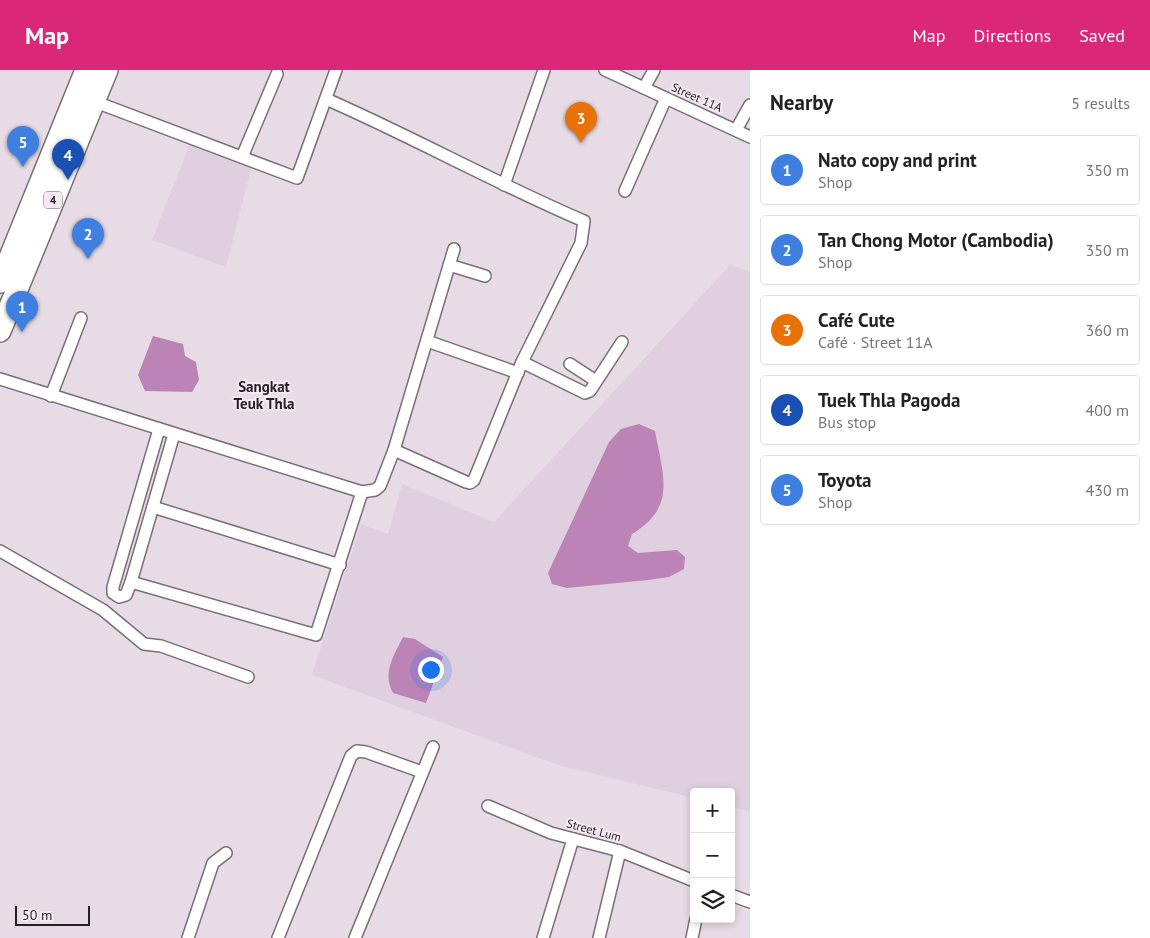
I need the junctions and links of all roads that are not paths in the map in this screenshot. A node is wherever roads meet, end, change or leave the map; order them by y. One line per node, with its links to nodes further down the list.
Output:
1 (86, 70): 21 (highway, 4)
2 (107, 70): 11 (highway, 4)
3 (336, 70): 10 (street)
4 (544, 70): 16 (street)
5 (605, 70): 8 (street, Street 11A)
6 (654, 70): 8 (street)
7 (277, 74): 15 (street)
8 (644, 88): 9 (street, Street 11A)
9 (666, 98): 13 (street, Street 11A); 17 (street)
10 (326, 99): 15 (street); 16 (street)
11 (94, 102): 15 (street); 23 (highway, 4)
12 (750, 105): 13 (street)
13 (736, 130): 14 (street, Street 11A)
14 (750, 137)
15 (242, 157)
16 (504, 185): 27 (street)
17 (625, 192)
18 (454, 248): 19 (street)
19 (449, 265): 20 (street); 24 (street)
20 (485, 276)
21 (0, 282)
22 (81, 318): 30 (street)
23 (0, 331)
24 (427, 340): 27 (street); 33 (street)
25 (622, 342): 29 (street)
26 (570, 364): 29 (street)
27 (520, 367): 29 (street); 33 (street)
28 (0, 380): 30 (street)
29 (596, 381)
30 (51, 396): 31 (street)
31 (159, 430): 32 (street); 38 (street)
32 (174, 434): 34 (street); 35 (street)
33 (394, 450): 34 (street)
34 (362, 492): 37 (street)
35 (153, 507): 37 (street); 38 (street)
36 (0, 551): 39 (street)
37 (340, 565): 38 (street)
38 (131, 582)
39 (248, 677)
40 (433, 747): 41 (street)
41 (422, 772): 51 (street); 52 (street)
42 (488, 806): 43 (street, Street Lum)
43 (573, 839): 44 (street, Street Lum); 53 (street)
44 (620, 851): 46 (street, Street Lum); 54 (street)
45 (226, 853): 50 (street)
46 (690, 878)
47 (735, 896): 48 (street)
48 (750, 902)
49 (695, 923): 55 (street)
50 (188, 938)
51 (278, 938)
52 (354, 938)
53 (543, 938)
54 (599, 938)
55 (692, 938)

